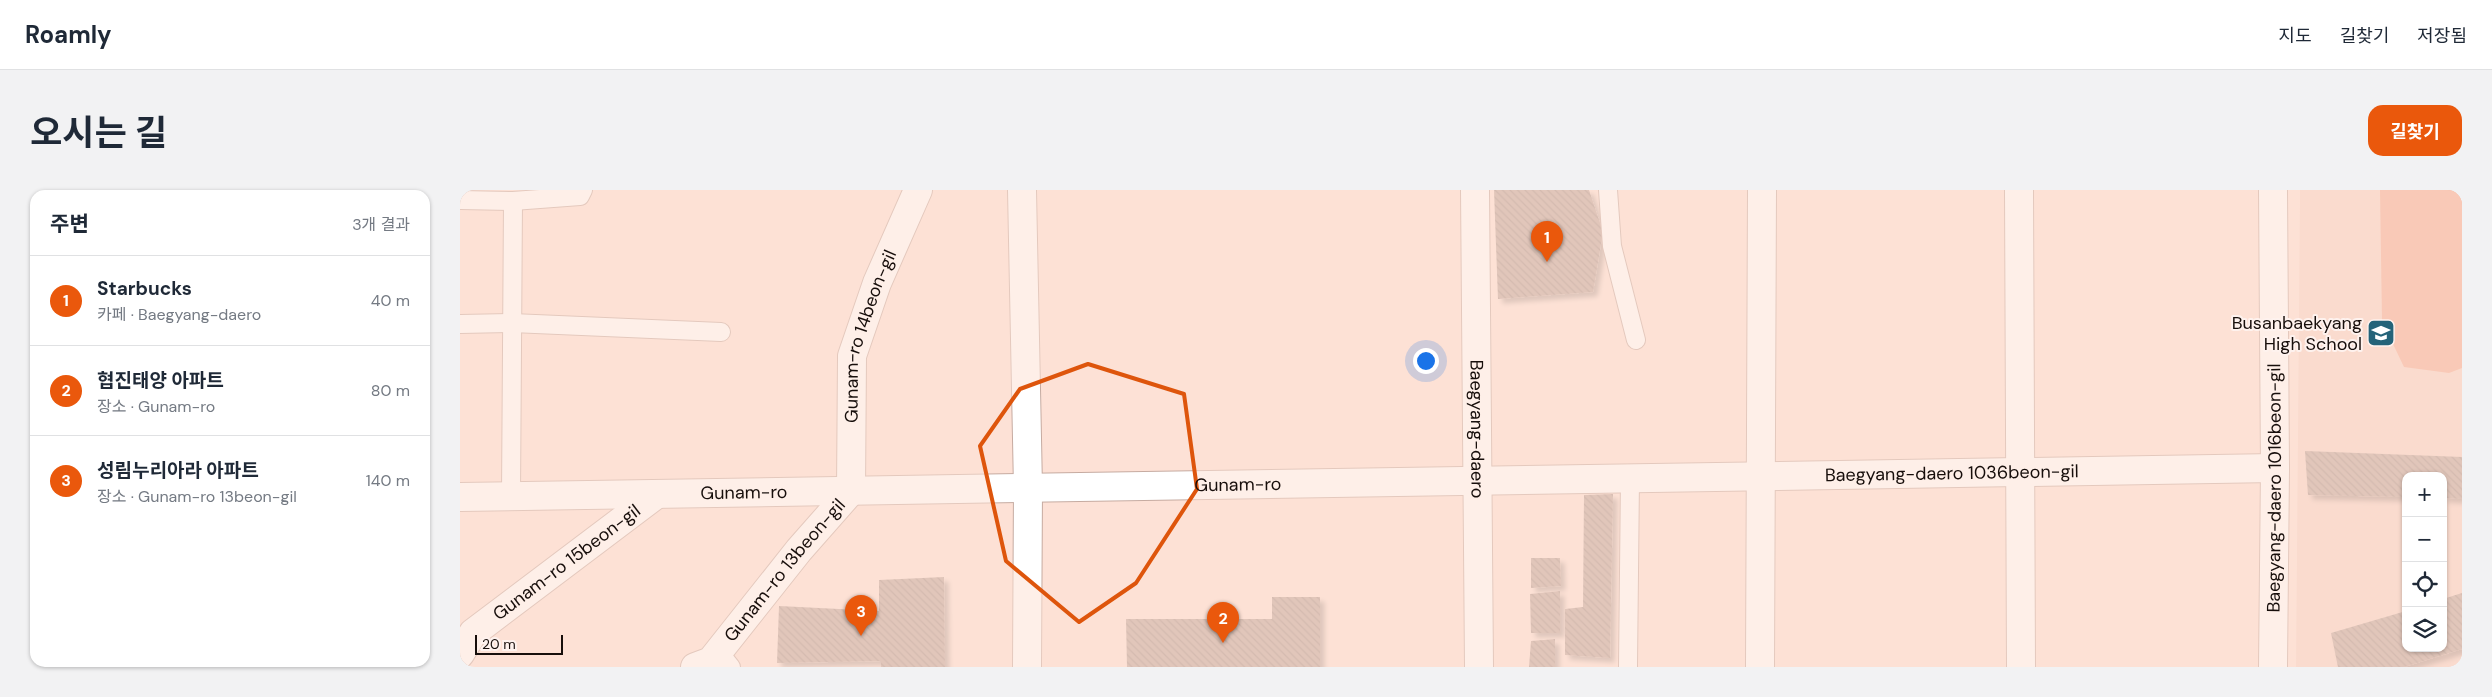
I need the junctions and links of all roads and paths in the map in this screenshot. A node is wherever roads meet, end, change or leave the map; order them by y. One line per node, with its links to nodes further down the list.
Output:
1 (583, 190): 10 (lane)
2 (918, 190): 22 (street, Gunam-ro 14beon-gil)
3 (1022, 190): 21 (street)
4 (1475, 190): 19 (street, Baegyang-daero)
5 (1608, 190): 14 (lane)
6 (1762, 190): 17 (street)
7 (2018, 190): 16 (street)
8 (2273, 190): 15 (street, Baegyang-daero 1016beon-gil)
9 (460, 200): 10 (lane)
10 (513, 201): 11 (lane)
11 (512, 323): 12 (lane); 13 (lane); 24 (lane)
12 (460, 324)
13 (722, 332)
14 (1636, 340)
15 (2275, 468): 16 (street, Baegyang-daero 1036beon-gil); 34 (street, Baegyang-daero 1016beon-gil)
16 (2020, 472): 17 (street, Baegyang-daero 1036beon-gil); 33 (street)
17 (1762, 476): 18 (street, Baegyang-daero 1036beon-gil); 32 (street)
18 (1630, 478): 19 (street, Baegyang-daero 1036beon-gil); 31 (lane)
19 (1476, 480): 20 (street, Baegyang-daero 1036beon-gil); 30 (street, Baegyang-daero)
20 (1446, 481): 21 (street, Gunam-ro)
21 (1028, 488): 22 (street, Gunam-ro); 29 (street)
22 (851, 491): 23 (street, Gunam-ro); 27 (street, Gunam-ro 13beon-gil)
23 (657, 494): 24 (street, Gunam-ro); 26 (street, Gunam-ro 15beon-gil)
24 (511, 496): 25 (street, Gunam-ro)
25 (460, 497)
26 (460, 654)
27 (725, 659): 28 (street, Gunam-ro 13beon-gil)
28 (695, 667)
29 (1027, 667)
30 (1479, 667)
31 (1628, 667)
32 (1760, 667)
33 (2021, 667)
34 (2273, 667)

